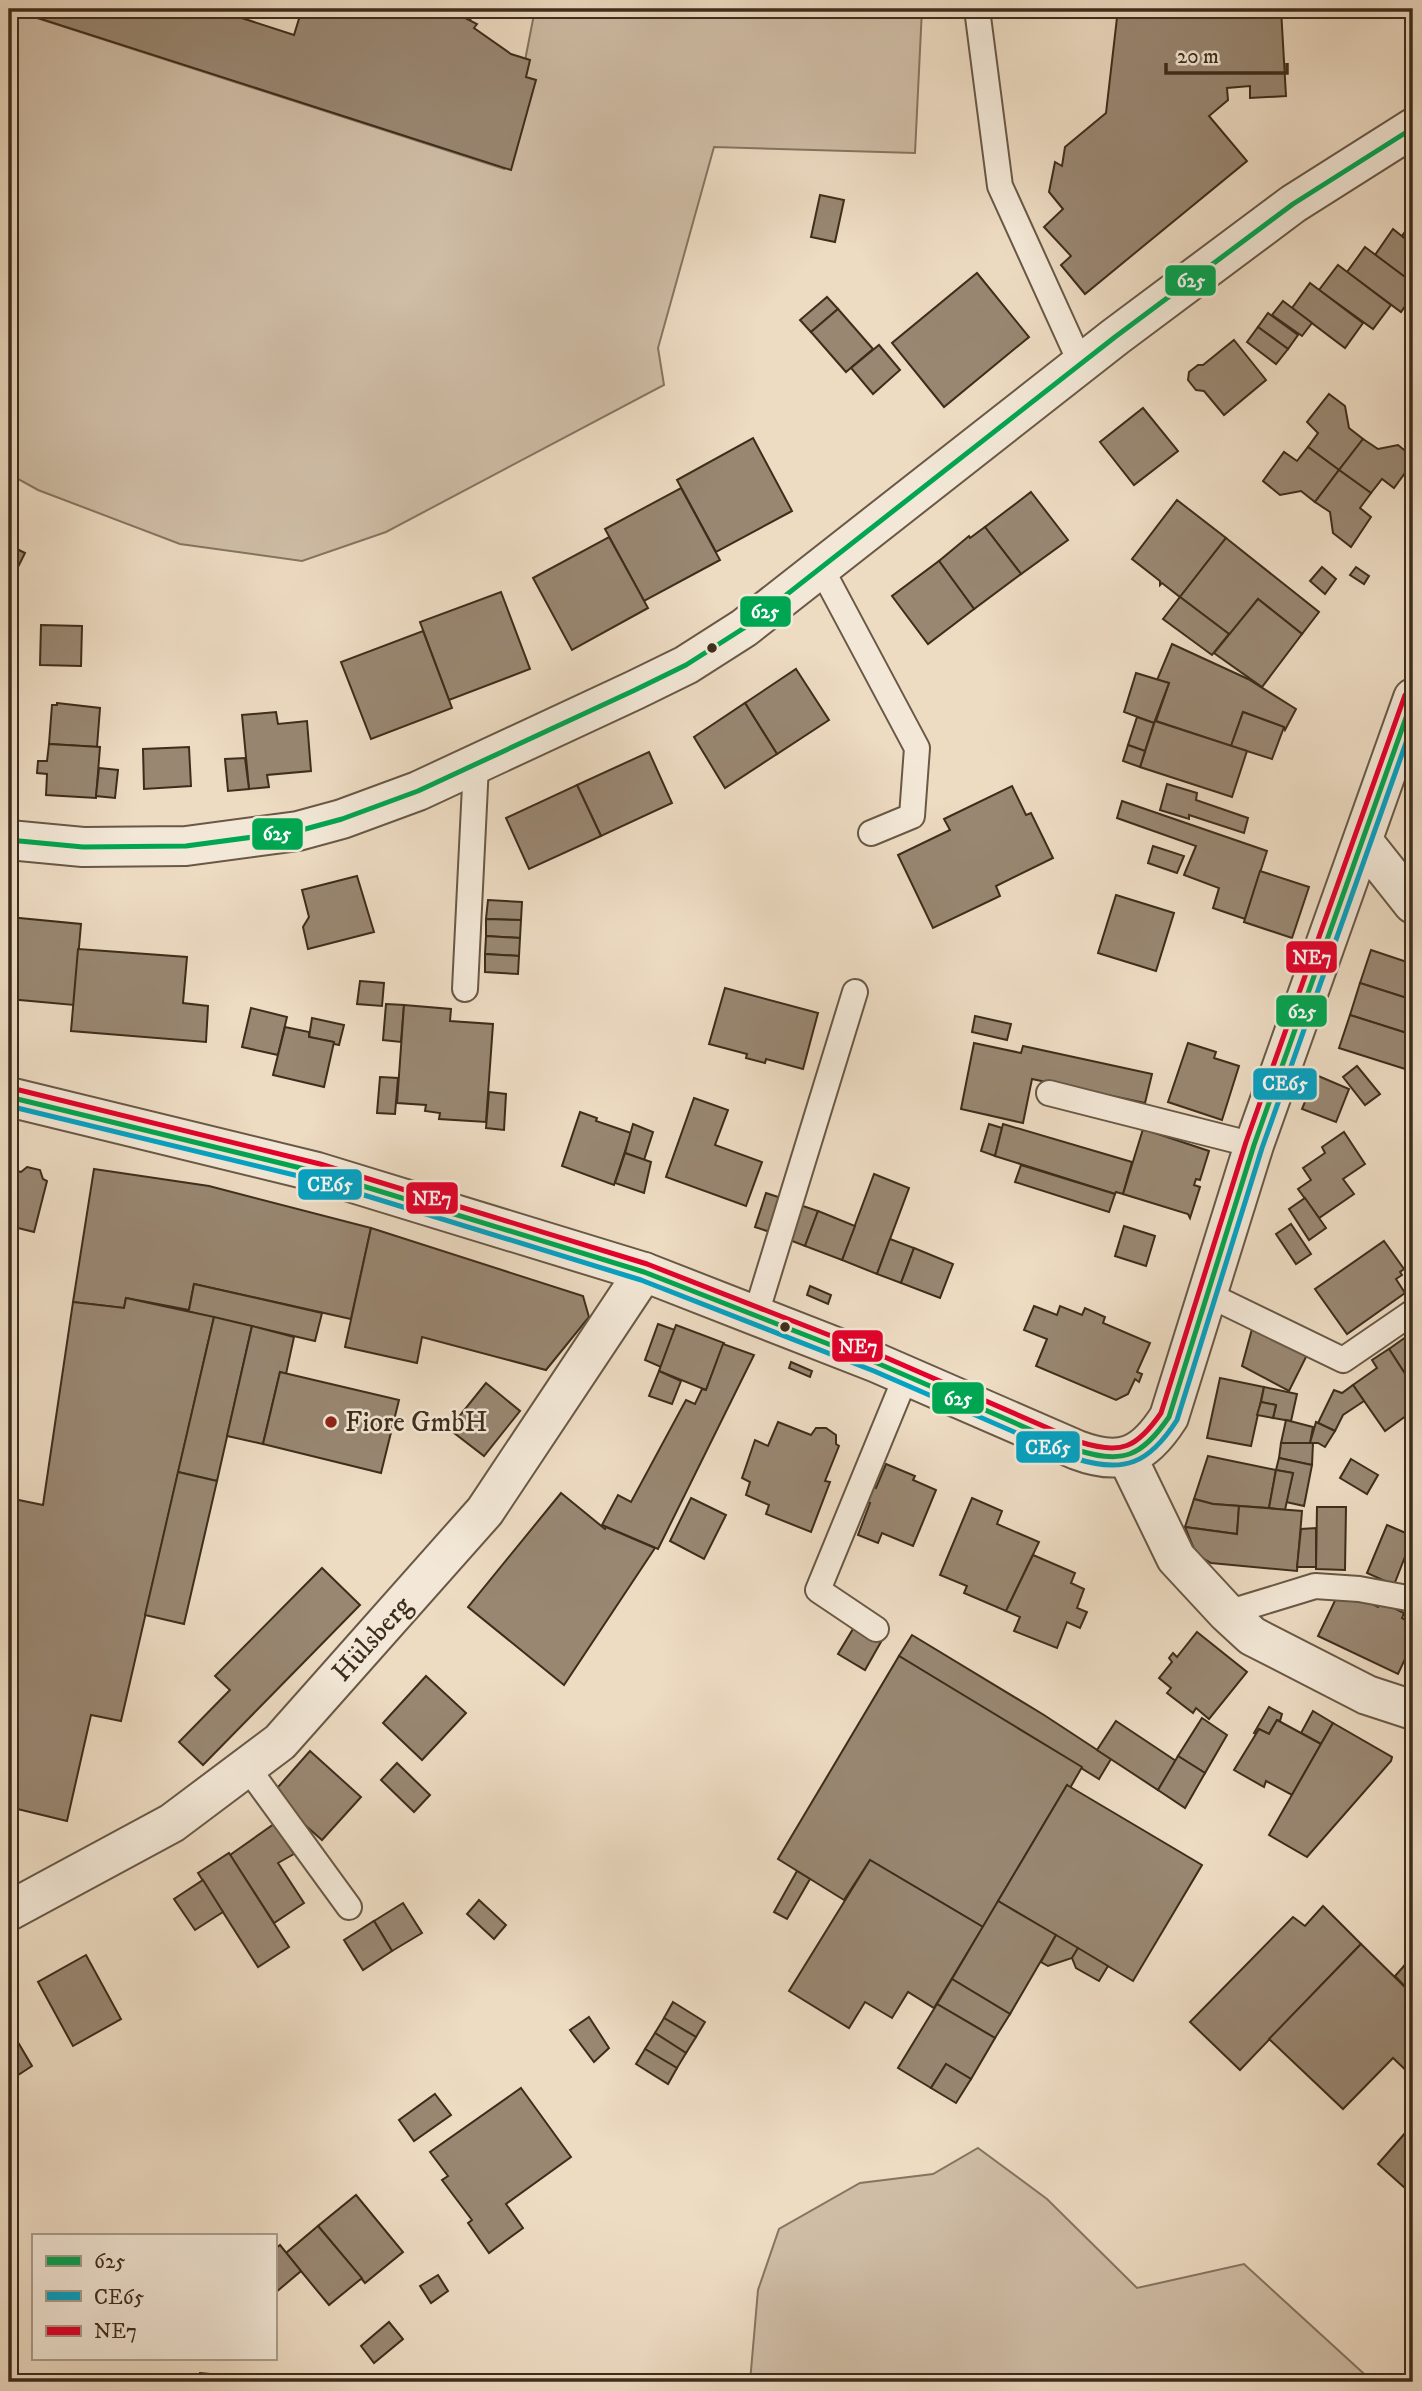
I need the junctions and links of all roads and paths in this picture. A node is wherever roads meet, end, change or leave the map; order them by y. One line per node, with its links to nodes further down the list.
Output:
1 (977, 9): 3 (lane)
2 (1413, 128): 3 (street)
3 (1081, 364): 4 (street)
4 (821, 568): 6 (street); 7 (lane)
5 (1413, 698): 9 (street)
6 (476, 765): 8 (street); 11 (lane)
7 (871, 833)
8 (9, 840)
9 (1363, 841): 10 (street); 15 (street)
10 (1413, 904)
11 (465, 989)
12 (855, 992): 19 (lane)
13 (1049, 1093): 15 (lane)
14 (9, 1097): 16 (street)
15 (1254, 1145): 17 (street)
16 (644, 1272): 19 (street); 26 (street, Hülsberg)
17 (1207, 1294): 18 (lane); 21 (street)
18 (1413, 1312)
19 (756, 1314): 20 (street)
20 (906, 1376): 21 (street); 24 (lane)
21 (1127, 1457): 23 (street)
22 (1413, 1599): 23 (lane)
23 (1227, 1613): 25 (street)
24 (876, 1629)
25 (1413, 1710)
26 (247, 1767): 27 (lane); 28 (street, Hülsberg)
27 (349, 1907)
28 (9, 1911)

